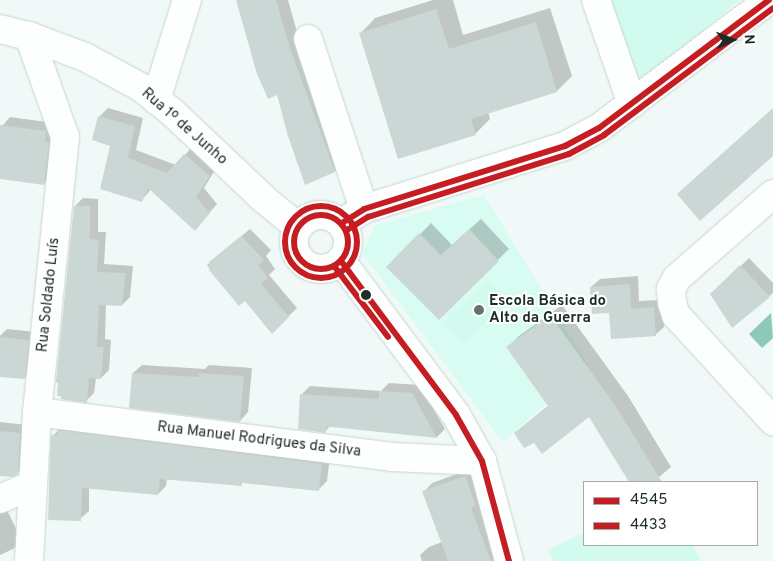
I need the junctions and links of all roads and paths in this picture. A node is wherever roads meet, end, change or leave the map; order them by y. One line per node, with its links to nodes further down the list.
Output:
1 (186, 0): 7 (street)
2 (596, 0): 8 (street)
3 (769, 0): 8 (street)
4 (0, 28): 5 (street, Rua 1º de Junho)
5 (29, 36): 7 (street, Rua 1º de Junho); 13 (street, Rua Soldado Luís)
6 (308, 39): 10 (street)
7 (156, 100): 11 (street, Rua 1º de Junho)
8 (632, 104): 10 (street)
9 (773, 194): 14 (street)
10 (353, 216): 11 (street); 12 (street)
11 (298, 227): 12 (street)
12 (341, 261): 15 (street)
13 (37, 412): 15 (street, Rua Manuel Rodrigues da Silva); 16 (street, Rua Soldado Luís)
14 (773, 422)
15 (482, 461): 19 (street)
16 (33, 485): 17 (street); 18 (street, Rua Soldado Luís)
17 (0, 499)
18 (30, 561)
19 (509, 561)

